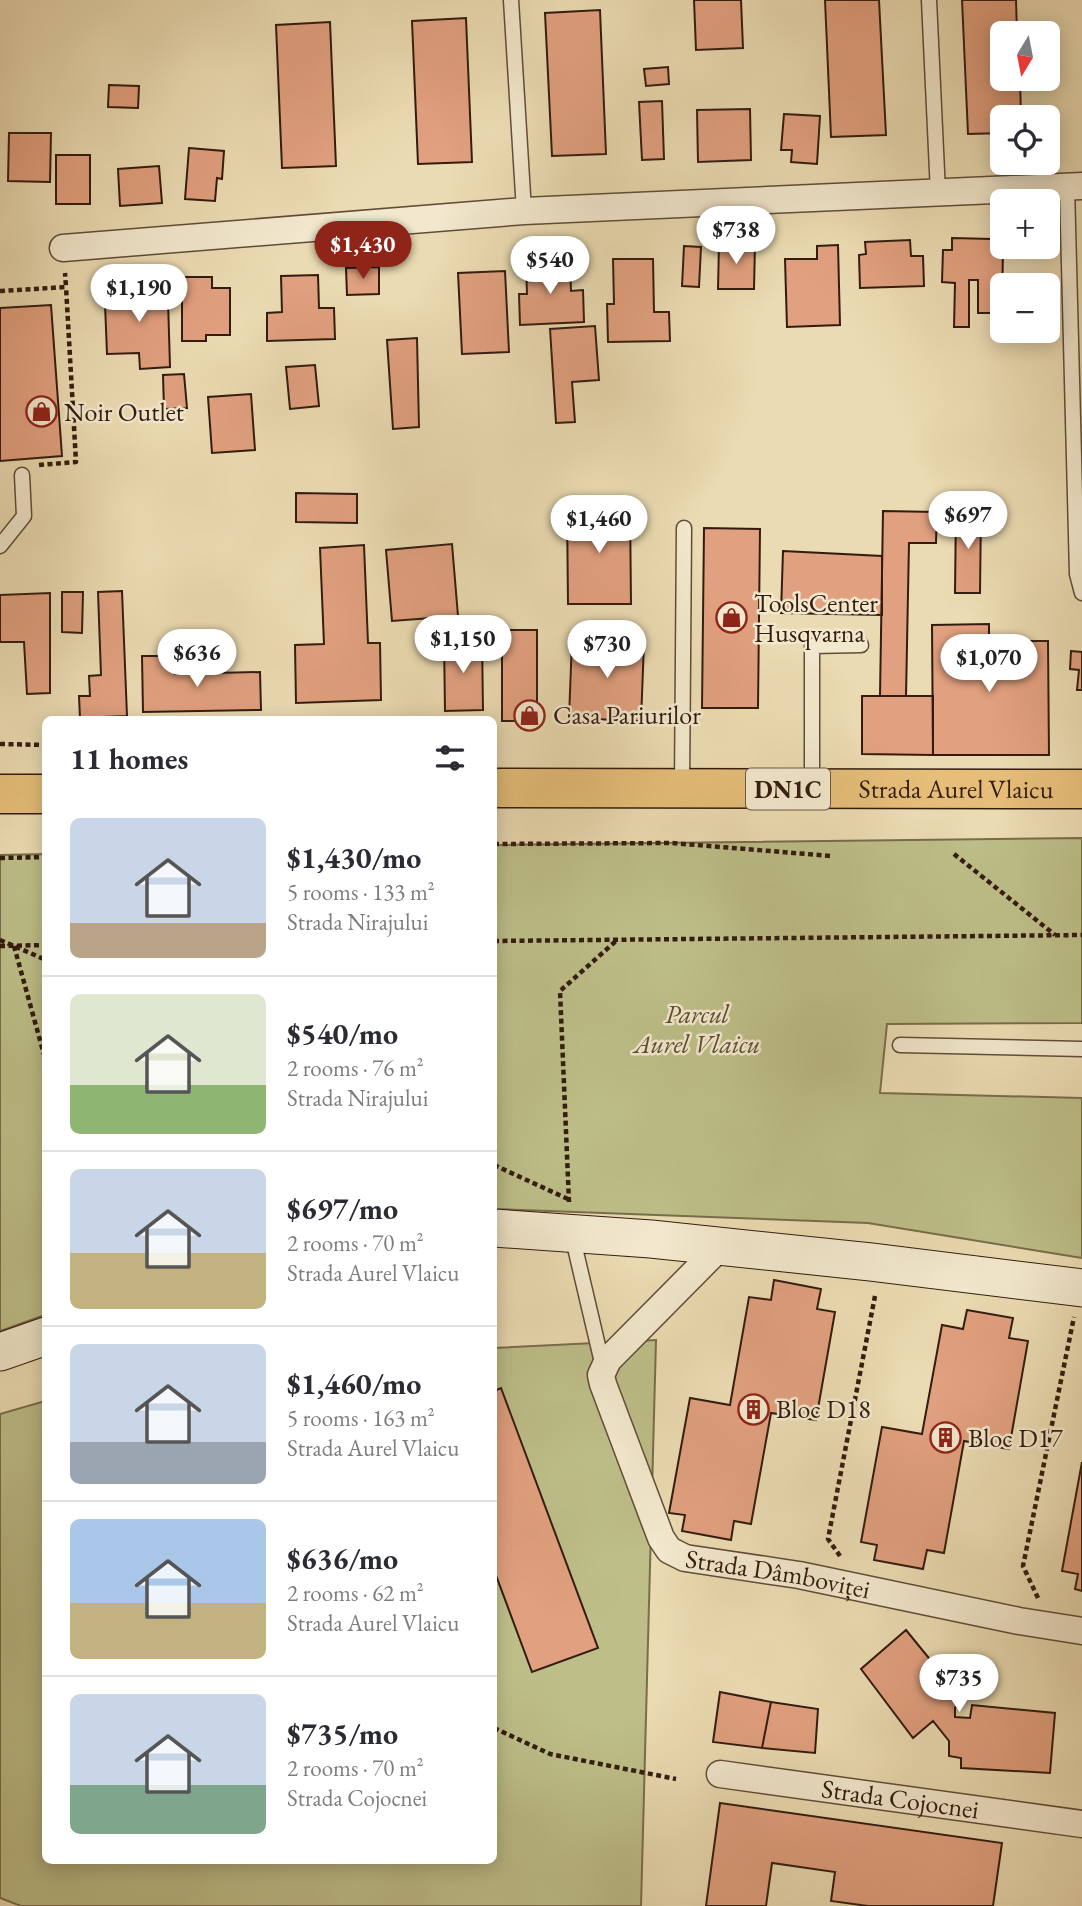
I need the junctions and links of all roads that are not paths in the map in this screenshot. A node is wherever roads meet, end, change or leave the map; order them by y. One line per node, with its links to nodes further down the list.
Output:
1 (511, 0): 5 (lane)
2 (929, 0): 4 (lane)
3 (1074, 186): 4 (street); 10 (lane)
4 (937, 193): 5 (street)
5 (524, 211): 6 (street)
6 (63, 248)
7 (22, 475): 9 (lane)
8 (684, 528): 12 (lane)
9 (0, 546)
10 (1082, 593)
11 (861, 645): 14 (lane)
12 (682, 788): 13 (main road, Strada Aurel Vlaicu / DN1C); 14 (main road, Strada Aurel Vlaicu / DN1C)
13 (497, 789)
14 (812, 789): 15 (main road, Strada Aurel Vlaicu / DN1C)
15 (1082, 789)
16 (0, 794): 17 (main road)
17 (42, 794)
18 (900, 1045): 19 (lane)
19 (1082, 1049)
20 (570, 1217): 21 (street); 22 (street); 26 (lane)
21 (497, 1228)
22 (720, 1247): 23 (street); 26 (street)
23 (1081, 1287)
24 (42, 1337): 25 (street)
25 (0, 1352)
26 (603, 1367): 27 (street, Strada Dâmboviței)
27 (1082, 1631)
28 (720, 1774): 29 (street, Strada Cojocnei)
29 (1082, 1824)

